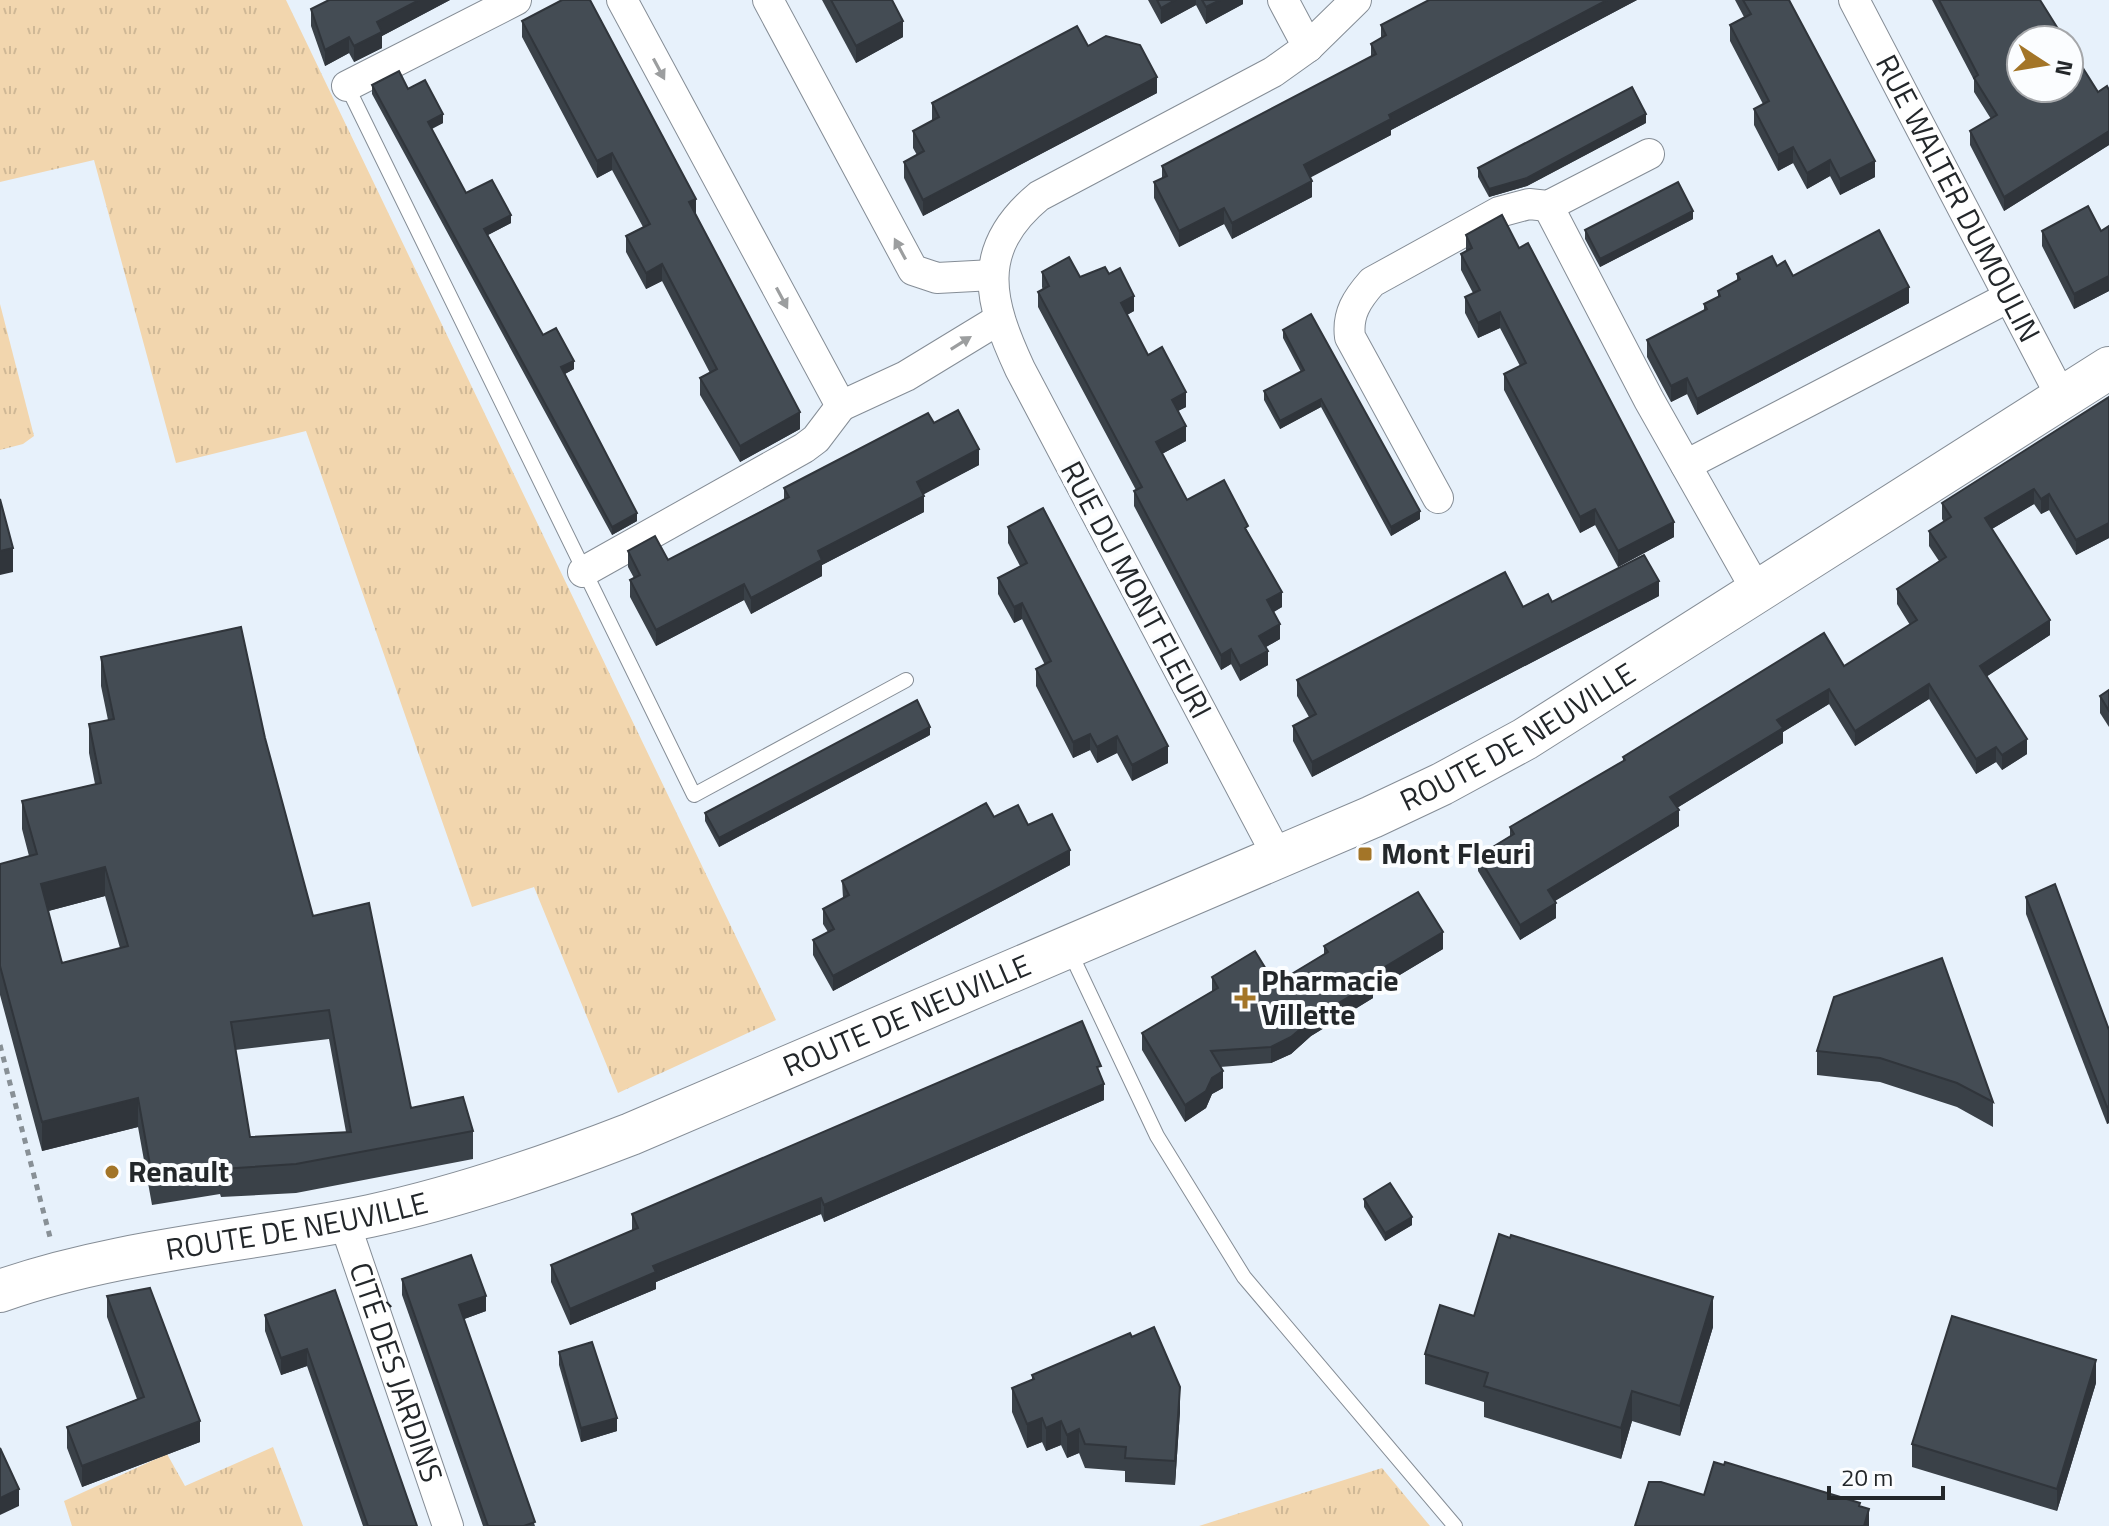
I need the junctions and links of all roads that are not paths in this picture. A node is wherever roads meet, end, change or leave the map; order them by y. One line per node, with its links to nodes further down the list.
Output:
1 (516, 0): 8 (street)
2 (622, 0): 16 (street, one-way to 16)
3 (768, 0): 11 (street, one-way to 3)
4 (1283, 0): 7 (street)
5 (1356, 0): 7 (street, RUE DU MONT FLEURI)
6 (1854, 0): 12 (street, RUE WALTER DUMOULIN)
7 (1308, 47): 11 (street, RUE DU MONT FLEURI)
8 (347, 86): 19 (lane)
9 (1649, 154): 10 (street)
10 (1548, 206): 17 (street); 18 (street)
11 (993, 275): 13 (street, RUE DU MONT FLEURI)
12 (2009, 297): 15 (street, RUE WALTER DUMOULIN); 17 (street)
13 (998, 320): 16 (street, one-way to 13); 22 (street, RUE DU MONT FLEURI)
14 (2109, 368): 15 (main road, ROUTE DE NEUVILLE)
15 (2062, 398): 20 (main road, ROUTE DE NEUVILLE)
16 (841, 406): 19 (street)
17 (1686, 465): 20 (street)
18 (1438, 498)
19 (583, 572): 21 (lane)
20 (1757, 591): 22 (main road, ROUTE DE NEUVILLE)
21 (906, 680)
22 (1278, 857): 23 (main road, ROUTE DE NEUVILLE)
23 (1068, 948): 24 (main road, ROUTE DE NEUVILLE); 27 (lane)
24 (344, 1221): 25 (main road, ROUTE DE NEUVILLE); 26 (street, CITÉ DES JARDINS)
25 (0, 1291)
26 (448, 1526)
27 (1455, 1526)

